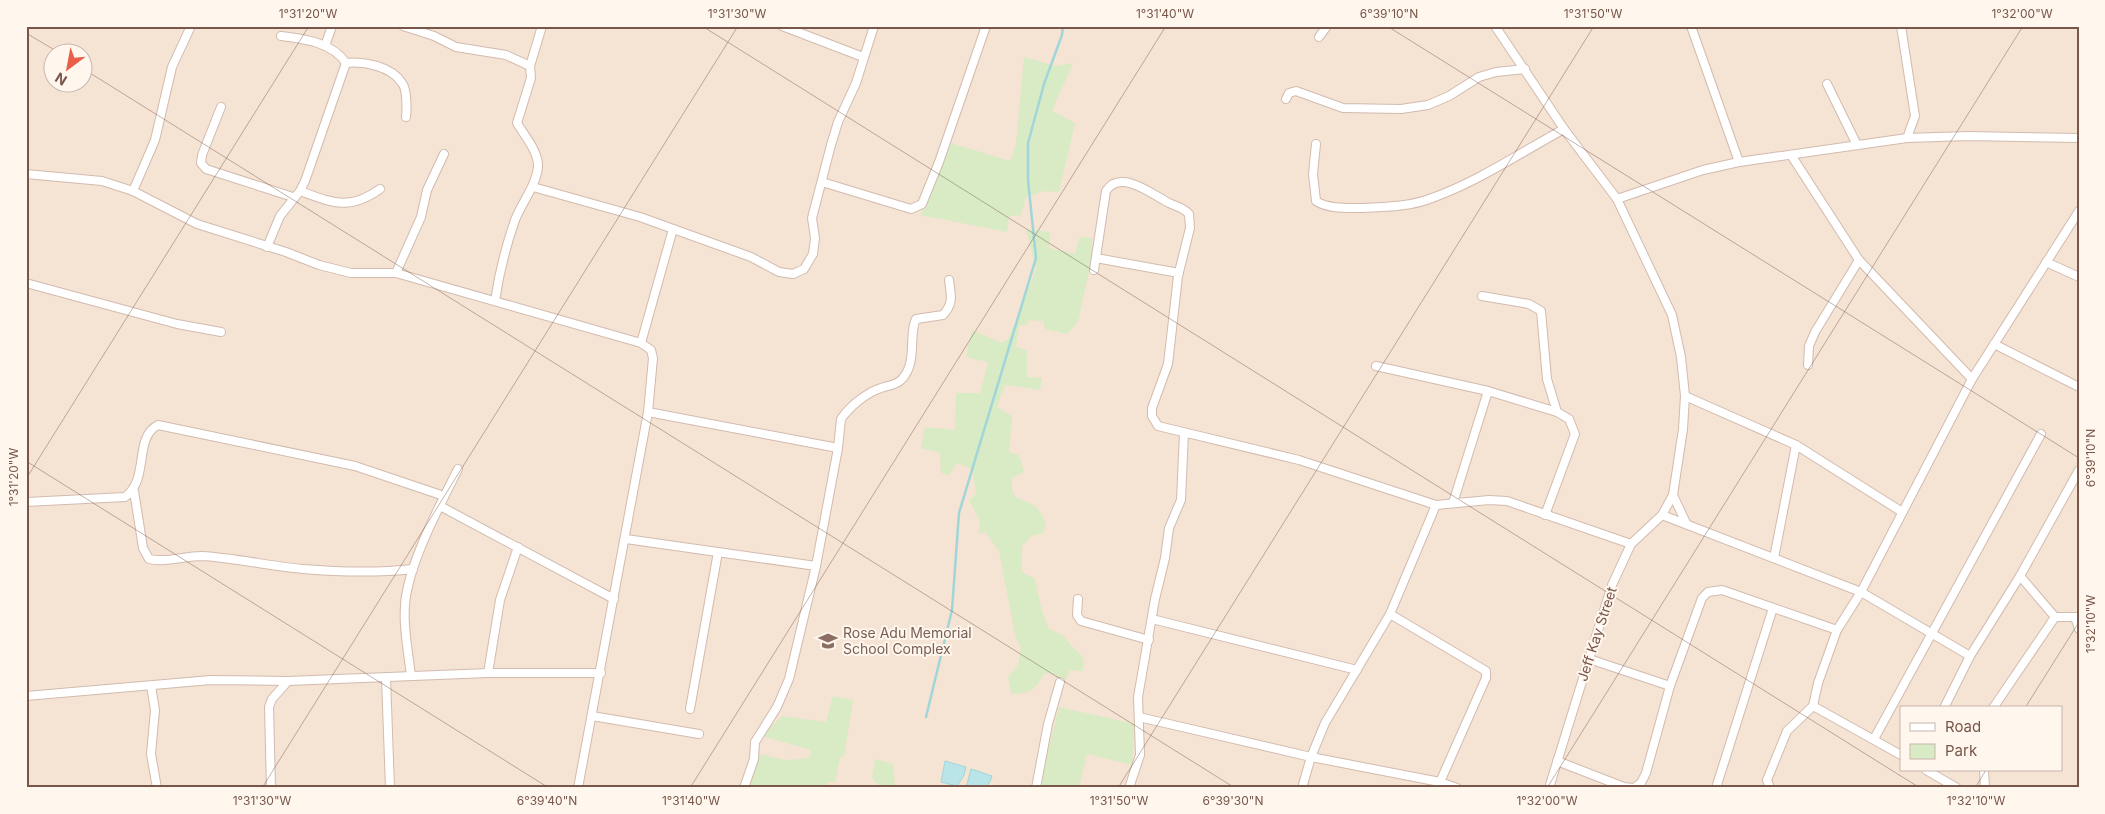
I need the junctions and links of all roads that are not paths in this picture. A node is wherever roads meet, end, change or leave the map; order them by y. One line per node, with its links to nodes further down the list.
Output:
1 (191, 26): 35 (street)
2 (332, 26): 14 (street)
3 (403, 26): 17 (street)
4 (542, 26): 17 (street)
5 (782, 26): 15 (street)
6 (874, 26): 15 (street)
7 (986, 26): 32 (street)
8 (1327, 26): 13 (street)
9 (1495, 26): 18 (street)
10 (1691, 26): 30 (street)
11 (1901, 26): 24 (street)
12 (281, 36): 14 (street)
13 (1320, 37)
14 (325, 46): 16 (street)
15 (863, 57): 32 (street)
16 (346, 63): 22 (street); 36 (street)
17 (530, 66): 33 (street)
18 (1525, 69): 20 (street); 23 (street)
19 (1828, 84): 27 (street)
20 (1286, 99)
21 (221, 107): 36 (street)
22 (406, 117)
23 (1564, 129): 26 (street); 37 (street)
24 (1907, 138): 25 (street); 27 (street)
25 (2079, 138)
26 (1316, 144)
27 (1857, 145): 29 (street)
28 (444, 154): 45 (street)
29 (1791, 155): 30 (street); 42 (street)
30 (1740, 162): 37 (street)
31 (26, 174): 35 (street)
32 (822, 182): 39 (street)
33 (533, 187): 39 (street); 51 (street)
34 (380, 188): 36 (street)
35 (133, 191): 40 (street)
36 (297, 194): 40 (street)
37 (1617, 198): 60 (street)
38 (2079, 211): 43 (street)
39 (672, 229): 53 (street)
40 (267, 247): 45 (street)
41 (1096, 258): 44 (street); 46 (street); 46 (street)
42 (1859, 260): 56 (street); 57 (street)
43 (2046, 262): 47 (street); 54 (street)
44 (1094, 270)
45 (396, 273): 51 (street)
46 (1179, 273): 63 (street)
47 (2079, 277)
48 (949, 280): 66 (street)
49 (26, 283): 52 (street)
50 (1482, 296): 62 (street)
51 (495, 301): 53 (street)
52 (221, 332)
53 (641, 343): 61 (street)
54 (1994, 344): 57 (street); 58 (street)
55 (1376, 366): 59 (street)
56 (1808, 366)
57 (1972, 379): 76 (street)
58 (2079, 387)
59 (1488, 391): 62 (street); 73 (street)
60 (1685, 396): 65 (street); 70 (street)
61 (648, 412): 66 (street); 80 (street)
62 (1557, 412): 77 (street)
63 (1184, 432): 74 (street); 95 (street)
64 (2040, 434): 98 (street)
65 (1796, 445): 76 (street); 84 (street)
66 (838, 448): 85 (street)
67 (458, 469): 71 (street)
68 (2079, 470): 87 (street)
69 (134, 491): 71 (street); 72 (street); 86 (street)
70 (1673, 495): 78 (street, Jeff Kay Street); 79 (street)
71 (444, 496): 75 (street)
72 (26, 502)
73 (1453, 503): 74 (street); 77 (street)
74 (1436, 504): 92 (street)
75 (440, 506): 82 (street); 86 (street)
76 (1902, 512): 88 (street)
77 (1545, 515): 81 (street)
78 (1662, 515): 79 (street); 81 (street, Jeff Kay Street)
79 (1686, 523): 84 (street)
80 (626, 539): 83 (street); 89 (street)
81 (1631, 544): 101 (street, Jeff Kay Street)
82 (518, 547): 89 (street); 103 (street)
83 (718, 552): 85 (street); 115 (street)
84 (1774, 558): 88 (street)
85 (816, 566): 130 (street)
86 (414, 568): 105 (street)
87 (2020, 576): 93 (street); 100 (street)
88 (1861, 592): 97 (street); 98 (street)
89 (614, 599): 104 (street)
90 (1078, 600): 99 (street)
91 (1773, 608): 97 (street); 110 (street); 137 (street)
92 (1390, 614): 102 (street); 125 (street)
93 (2056, 617): 94 (street); 114 (street)
94 (2077, 617): 96 (street)
95 (1152, 619): 99 (street); 102 (street)
96 (2079, 628)
97 (1837, 630): 112 (street)
98 (1932, 633): 100 (street); 119 (street)
99 (1149, 640): 117 (street)
100 (1970, 656): 113 (street)
101 (1589, 658): 110 (street); 122 (street, Jeff Kay Street)
102 (1357, 670): 121 (street)
103 (488, 673): 104 (street); 105 (street)
104 (601, 673): 116 (street)
105 (411, 676): 106 (street)
106 (386, 678): 107 (street); 128 (street)
107 (288, 681): 109 (street); 127 (street)
108 (1060, 682): 131 (street)
109 (151, 686): 111 (street); 126 (street)
110 (1670, 686): 136 (street)
111 (26, 696)
112 (1813, 706): 119 (street); 138 (street)
113 (1945, 706)
114 (1995, 706)
115 (690, 709)
116 (592, 716): 118 (street); 129 (street)
117 (1139, 718): 121 (street); 132 (street)
118 (699, 734)
119 (1874, 739): 120 (street)
120 (1900, 754)
121 (1310, 757): 125 (street); 133 (street)
122 (1557, 761): 135 (street, Jeff Kay Street); 136 (street)
123 (1929, 772): 139 (street)
124 (1984, 772): 140 (street)
125 (1440, 782): 134 (street)
126 (157, 788)
127 (271, 788)
128 (390, 788)
129 (578, 788)
130 (744, 788)
131 (1036, 788)
132 (1129, 788)
133 (1302, 788)
134 (1457, 788)
135 (1549, 788)
136 (1634, 788)
137 (1716, 788)
138 (1770, 788)
139 (1957, 788)
140 (1985, 788)

